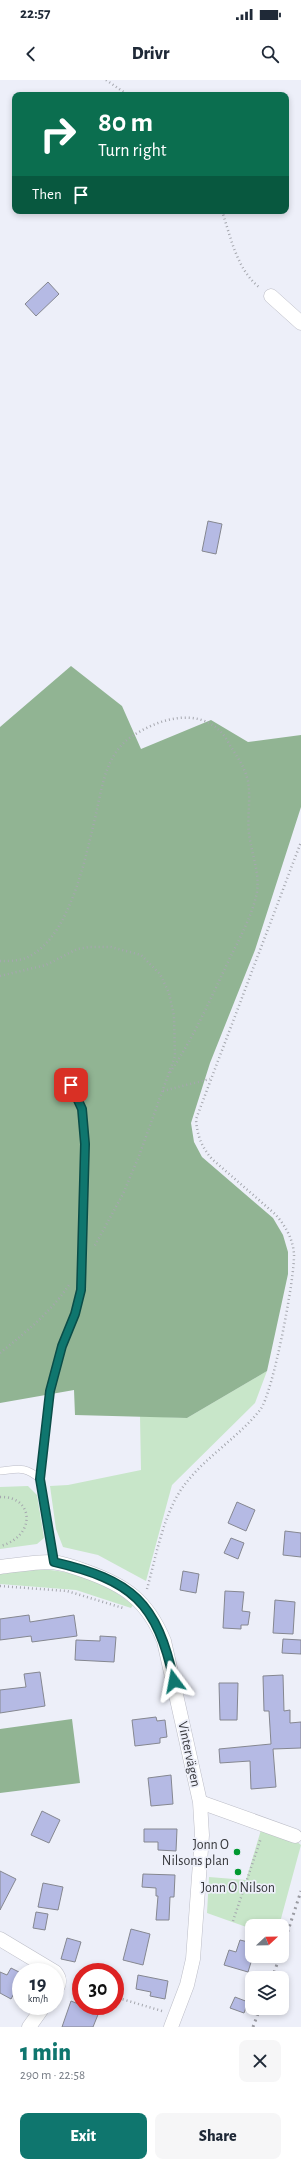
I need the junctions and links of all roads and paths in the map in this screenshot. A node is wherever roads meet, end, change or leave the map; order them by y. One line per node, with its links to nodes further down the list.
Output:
1 (106, 80): 2 (path)
2 (124, 92)
3 (223, 214): 4 (path)
4 (271, 296): 5 (street)
5 (301, 323)
6 (301, 842): 11 (path)
7 (0, 961): 9 (path)
8 (0, 976): 9 (path)
9 (169, 1074): 13 (path)
10 (64, 1075): 13 (lane)
11 (211, 1078): 12 (path); 22 (path)
12 (163, 1091)
13 (81, 1268): 14 (path); 16 (lane)
14 (0, 1353)
15 (0, 1471): 16 (lane)
16 (40, 1479): 19 (lane)
17 (0, 1497): 18 (path)
18 (0, 1546)
19 (54, 1562): 20 (street, Vintervägen); 22 (street, Vintervägen)
20 (0, 1567)
21 (0, 1586): 22 (path)
22 (142, 1603): 23 (street, Vintervägen)
23 (200, 1802): 24 (street); 33 (street, Vintervägen)
24 (266, 1824): 25 (street); 26 (path)
25 (295, 1836)
26 (233, 1921)
27 (0, 1939): 28 (street)
28 (40, 1963)
29 (124, 2000): 30 (path)
30 (151, 2008)
31 (38, 2015): 32 (street)
32 (29, 2027)
33 (171, 2027)

